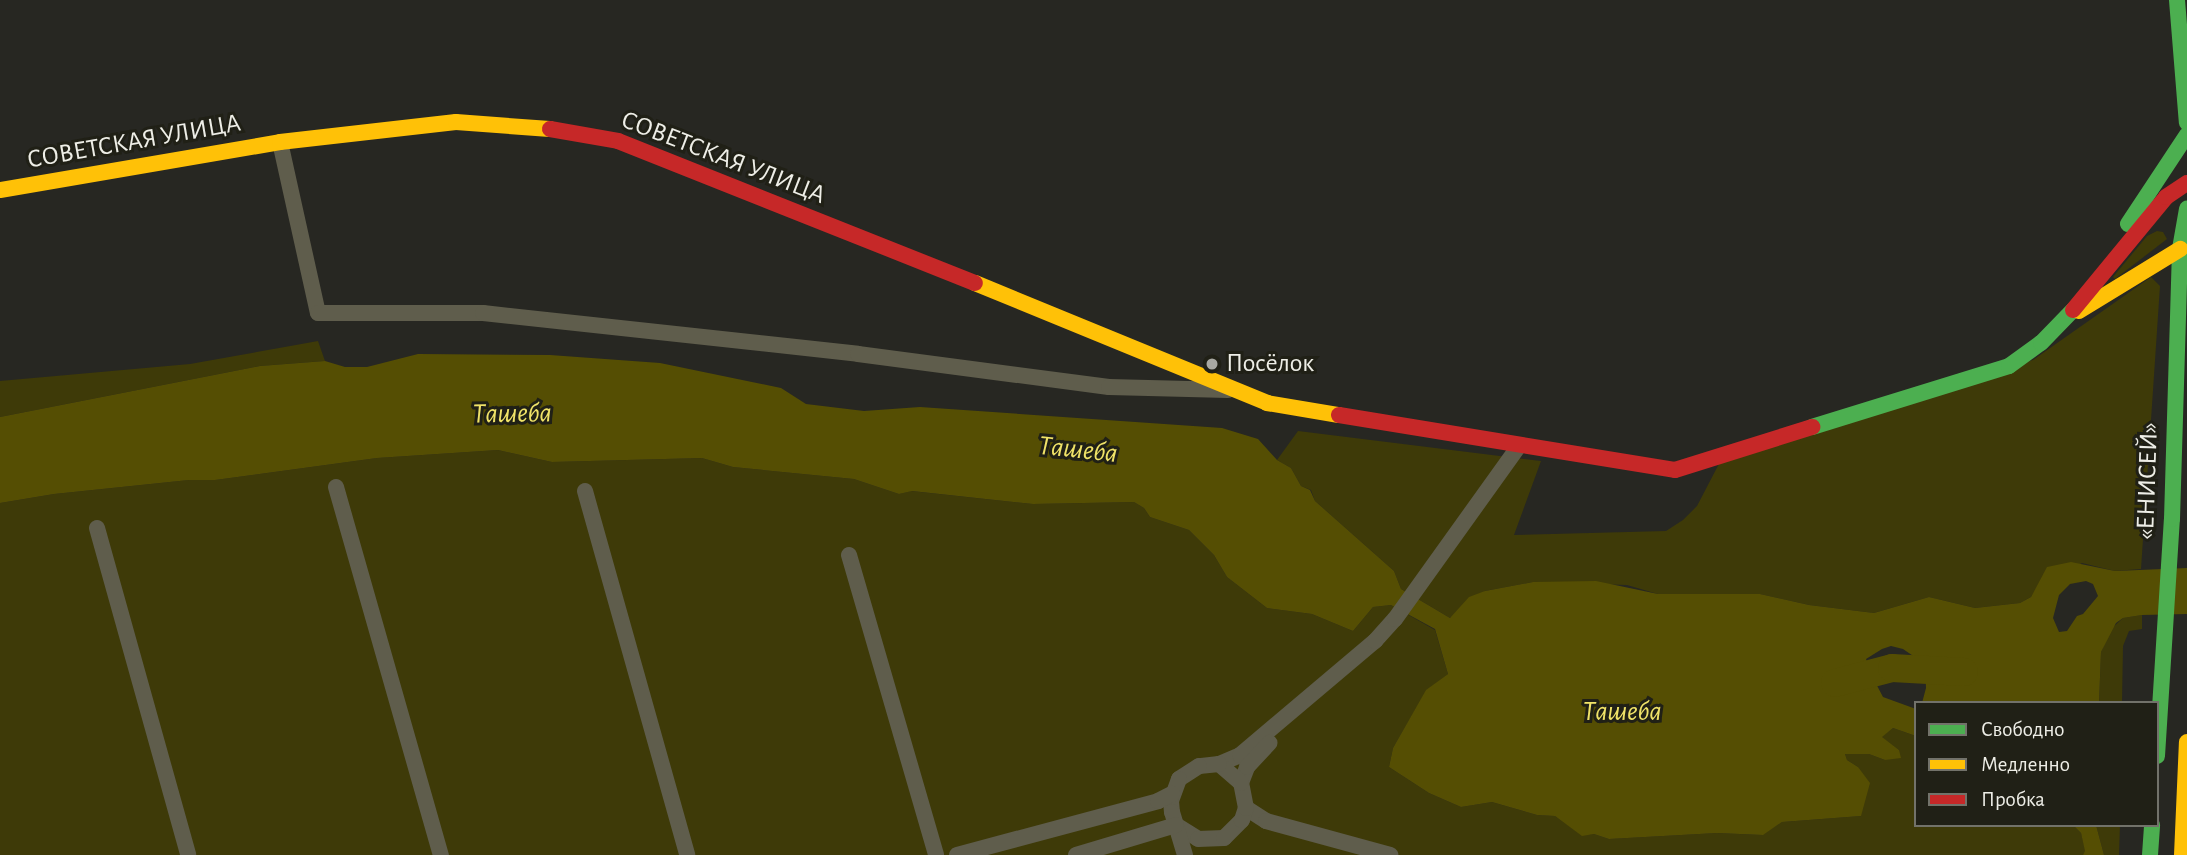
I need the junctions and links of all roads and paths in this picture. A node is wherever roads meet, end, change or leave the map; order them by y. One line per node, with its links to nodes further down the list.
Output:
1 (2177, 0): 2 (main road)
2 (2187, 123)
3 (2187, 135): 9 (main road)
4 (281, 142): 6 (main road, СОВЕТСКАЯ УЛИЦА); 10 (main road, СОВЕТСКАЯ УЛИЦА); 10 (street)
5 (2187, 183): 9 (main road)
6 (0, 190)
7 (2187, 209): 8 (main road, «ЕНИСЕЙ»)
8 (2180, 249): 9 (main road); 17 (main road, «ЕНИСЕЙ»)
9 (2065, 320): 11 (main road, СОВЕТСКАЯ УЛИЦА)
10 (1234, 391): 11 (main road, СОВЕТСКАЯ УЛИЦА)
11 (1519, 446): 16 (street)
12 (336, 487): 26 (street)
13 (585, 491): 27 (street)
14 (97, 528): 25 (street)
15 (849, 555): 28 (street)
16 (1375, 641): 19 (street); 20 (street)
17 (2159, 729)
18 (2187, 742): 34 (main road)
19 (1219, 764): 20 (street); 21 (street)
20 (1241, 783): 22 (street)
21 (1172, 794): 23 (street); 29 (street)
22 (1246, 808): 23 (street); 32 (street)
23 (1176, 825): 30 (street); 31 (street)
24 (2152, 827): 33 (main road)
25 (188, 855)
26 (441, 855)
27 (687, 855)
28 (936, 855)
29 (957, 855)
30 (1076, 855)
31 (1185, 855)
32 (1390, 855)
33 (2150, 855)
34 (2182, 855)

